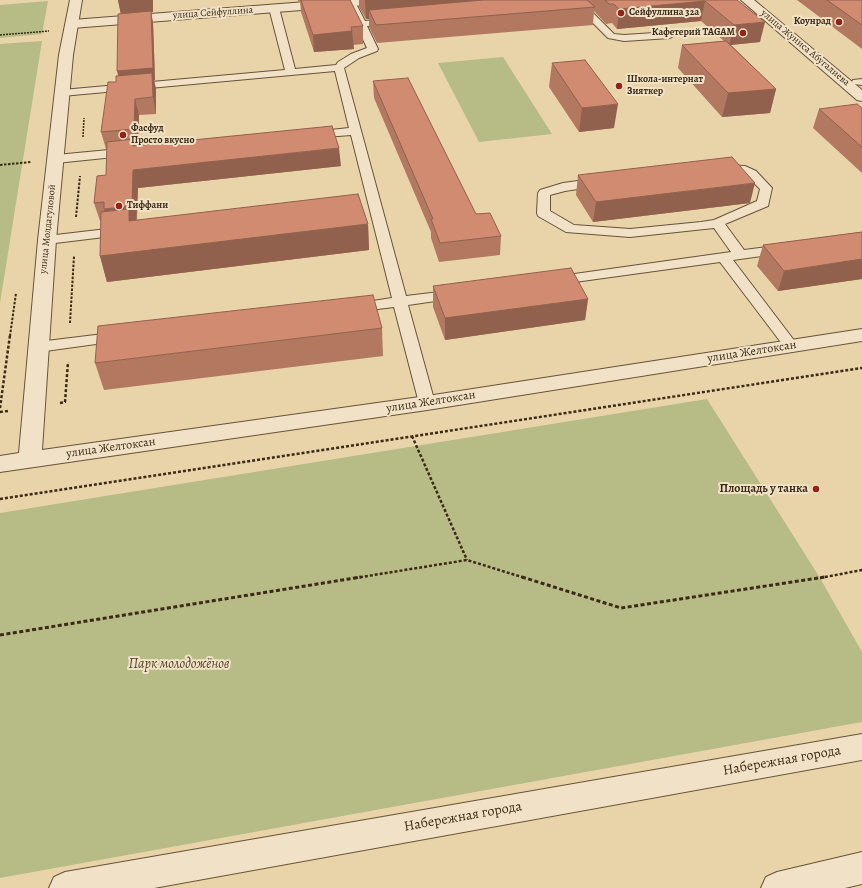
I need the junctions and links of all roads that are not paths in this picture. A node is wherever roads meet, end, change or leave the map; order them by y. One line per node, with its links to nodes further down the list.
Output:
1 (76, 0): 10 (street, улица Молдагуловой)
2 (378, 0): 6 (street, улица Сейфуллина)
3 (747, 0): 17 (street, улица Жуниса Абугалиева)
4 (758, 0): 15 (street, улица Жуниса Абугалиева)
5 (338, 2): 6 (street, улица Сейфуллина); 8 (street, улица Сейфуллина)
6 (352, 2): 11 (lane)
7 (576, 3): 12 (lane)
8 (274, 8): 10 (street, улица Сейфуллина); 14 (lane)
9 (400, 20): 11 (lane)
10 (72, 24): 16 (street, улица Молдагуловой)
11 (361, 24): 13 (lane)
12 (670, 35)
13 (339, 68): 14 (lane); 18 (lane)
14 (291, 73): 16 (lane)
15 (860, 84)
16 (62, 93): 21 (street, улица Молдагуловой)
17 (862, 97)
18 (356, 131): 19 (lane); 24 (lane)
19 (301, 136)
20 (144, 151): 21 (lane)
21 (56, 159): 28 (street, улица Молдагуловой)
22 (712, 169): 26 (lane)
23 (610, 181): 26 (lane)
24 (374, 202): 25 (lane); 34 (lane)
25 (359, 204)
26 (717, 223): 30 (lane)
27 (138, 229): 28 (lane)
28 (47, 240): 39 (street, улица Молдагуловой)
29 (793, 248): 30 (lane)
30 (740, 255): 31 (lane)
31 (723, 257): 32 (lane); 38 (lane)
32 (542, 282)
33 (471, 292): 34 (lane)
34 (400, 302): 35 (lane); 40 (lane)
35 (337, 310)
36 (132, 335): 39 (lane)
37 (862, 335): 38 (street, улица Желтоксан)
38 (791, 346): 40 (street, улица Желтоксан)
39 (38, 347): 41 (street, улица Молдагуловой)
40 (427, 403): 41 (street, улица Желтоксан)
41 (30, 460): 42 (street, улица Желтоксан)
42 (0, 464)
43 (862, 747): 45 (street, Набережная города)
44 (862, 868): 46 (street)
45 (65, 888)
46 (777, 888)

